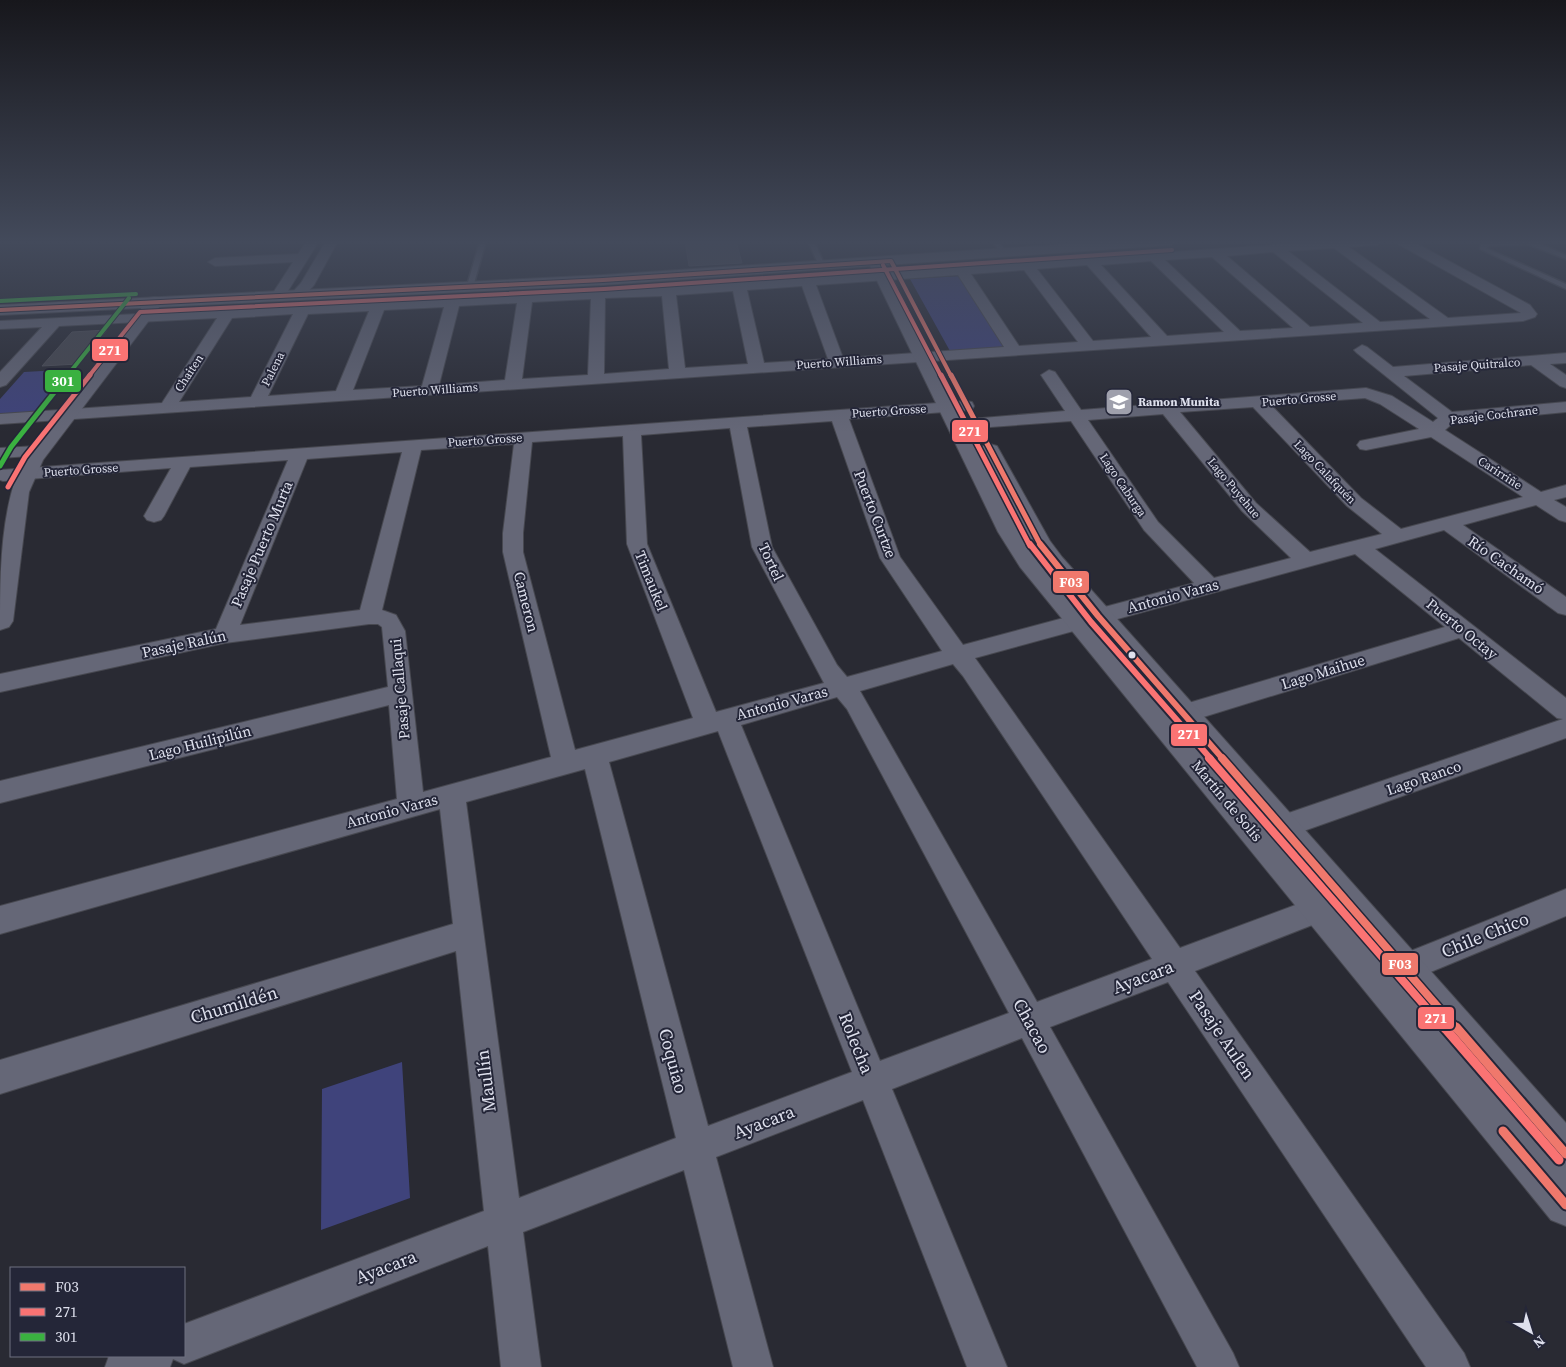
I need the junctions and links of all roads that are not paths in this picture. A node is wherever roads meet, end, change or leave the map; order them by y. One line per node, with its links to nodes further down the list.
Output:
1 (191, 305): 23 (main road)
2 (288, 305): 24 (street)
3 (299, 305): 49 (street, Palena)
4 (347, 305): 21 (street)
5 (401, 305): 21 (street)
6 (452, 305): 47 (street)
7 (524, 305): 46 (street)
8 (598, 305): 43 (street)
9 (671, 305): 41 (street)
10 (743, 305): 39 (street)
11 (816, 305): 38 (street)
12 (906, 305): 35 (street, Martín de Solís)
13 (984, 305): 33 (street)
14 (1057, 305): 32 (street)
15 (1131, 305): 31 (street)
16 (1204, 305): 30 (street)
17 (1276, 305): 29 (street)
18 (1349, 305): 28 (street)
19 (1420, 305): 26 (street)
20 (1519, 305): 26 (street, Puerto Williams)
21 (378, 306): 48 (street)
22 (0, 310): 23 (main road)
23 (140, 310): 24 (street); 25 (street); 55 (street)
24 (227, 314): 52 (street, Chaiten)
25 (55, 322): 27 (street); 44 (street)
26 (1444, 322): 28 (street, Puerto Williams)
27 (0, 325)
28 (1376, 326): 29 (street, Puerto Williams)
29 (1306, 331): 30 (street, Puerto Williams)
30 (1236, 336): 31 (street, Puerto Williams)
31 (1163, 340): 32 (street, Puerto Williams)
32 (1088, 346): 33 (street, Puerto Williams)
33 (1014, 350): 35 (street, Puerto Williams)
34 (1362, 350): 40 (street)
35 (932, 356): 38 (street, Puerto Williams); 54 (street, Martín de Solís)
36 (1566, 358): 37 (street, Pasaje Quitralco)
37 (1534, 360): 40 (street, Pasaje Quitralco); 45 (street)
38 (837, 362): 39 (street, Puerto Williams)
39 (757, 368): 41 (street, Puerto Williams)
40 (1389, 372): 58 (street)
41 (678, 373): 43 (street, Puerto Williams)
42 (1049, 375): 57 (street, Lago Caburga)
43 (596, 379): 46 (street, Puerto Williams)
44 (0, 382)
45 (1566, 383)
46 (513, 384): 47 (street, Puerto Williams)
47 (429, 390): 48 (street, Puerto Williams)
48 (343, 396): 49 (street, Puerto Williams)
49 (257, 402): 52 (street, Puerto Williams)
50 (1258, 402): 53 (street, Puerto Grosse); 62 (street, Puerto Grosse); 77 (street, Lago Calafquén)
51 (1566, 407): 58 (street, Pasaje Cochrane)
52 (167, 408): 55 (street, Puerto Williams)
53 (1168, 409): 57 (street, Puerto Grosse); 79 (street, Lago Puyehue)
54 (963, 412): 56 (street, Puerto Grosse); 57 (street, Puerto Grosse); 83 (street, Martín de Solís); 83 (street, Martín de Solís)
55 (57, 415): 59 (street, Puerto Williams); 66 (street); 67 (street)
56 (839, 415): 60 (street, Puerto Grosse); 87 (street, Puerto Curtze)
57 (1077, 417): 80 (street, Lago Caburga)
58 (1448, 418): 62 (street, Pasaje Cochrane)
59 (0, 419)
60 (737, 422): 61 (street, Puerto Grosse); 89 (street, Tortel)
61 (632, 430): 63 (street, Puerto Grosse); 93 (street, Timaukel)
62 (1433, 431): 64 (street, Pasaje Cochrane); 73 (street, Carirriñe)
63 (524, 438): 65 (street, Puerto Grosse); 95 (street, Cameron)
64 (1366, 445)
65 (413, 446): 68 (street, Puerto Grosse); 82 (street)
66 (39, 451): 67 (street); 70 (street)
67 (9, 452): 71 (street)
68 (300, 454): 69 (street, Puerto Grosse); 86 (street, Pasaje Puerto Murta)
69 (184, 462): 70 (street, Puerto Grosse); 74 (street)
70 (24, 474): 71 (street, Puerto Grosse); 84 (street)
71 (2, 479)
72 (1566, 490): 73 (street, Antonio Varas)
73 (1539, 498): 75 (street, Carirriñe); 76 (street, Antonio Varas)
74 (154, 516)
75 (1566, 516)
76 (1447, 523): 77 (street, Antonio Varas); 81 (street, Río Cachamó)
77 (1397, 536): 78 (street, Antonio Varas)
78 (1358, 546): 79 (street, Antonio Varas); 85 (street, Puerto Octay)
79 (1306, 560): 80 (street, Antonio Varas)
80 (1209, 586): 83 (street, Antonio Varas)
81 (1566, 608)
82 (369, 616): 86 (street, Pasaje Ralún); 90 (street, Pasaje Callaqui)
83 (1087, 619): 87 (street, Antonio Varas); 92 (street, Martín de Solís); 101 (street, Martín de Solís)
84 (0, 621)
85 (1463, 629): 91 (street, Puerto Octay); 92 (street, Lago Maihue)
86 (225, 634): 88 (street, Pasaje Ralún)
87 (958, 654): 89 (street, Antonio Varas); 104 (street, Pasaje Aulen)
88 (0, 683)
89 (842, 687): 93 (street, Antonio Varas); 106 (street, Chacao)
90 (400, 693): 96 (street, Lago Huilipilún); 98 (street, Pasaje Callaqui)
91 (1566, 711)
92 (1184, 714): 99 (street, Martín de Solís)
93 (718, 721): 95 (street, Antonio Varas); 108 (street, Rolecha)
94 (1566, 728): 99 (street, Lago Ranco)
95 (579, 759): 97 (street, Antonio Varas); 109 (street, Coquiao)
96 (0, 792)
97 (452, 795): 98 (street, Antonio Varas); 103 (street, Maullín)
98 (411, 806): 102 (street, Antonio Varas)
99 (1281, 827): 101 (street, Martín de Solís)
100 (1566, 902): 105 (street, Chile Chico)
101 (1332, 905): 104 (street, Ayacara); 105 (street, Martín de Solís); 111 (street, Martín de Solís)
102 (0, 920)
103 (469, 933): 107 (street, Chumildén); 112 (street, Maullín)
104 (1174, 965): 106 (street, Ayacara); 120 (street, Pasaje Aulen)
105 (1404, 968): 110 (street, Martín de Solís)
106 (1030, 1021): 108 (street, Ayacara); 119 (street, Chacao)
107 (0, 1077)
108 (872, 1081): 109 (street, Ayacara); 118 (street, Rolecha)
109 (696, 1148): 112 (street, Ayacara); 117 (street, Coquiao)
110 (1566, 1154)
111 (1566, 1205)
112 (503, 1222): 113 (street, Ayacara); 116 (street, Maullín)
113 (185, 1344)
114 (151, 1357): 115 (street)
115 (125, 1367)
116 (521, 1367)
117 (753, 1367)
118 (987, 1367)
119 (1219, 1367)
120 (1450, 1367)

